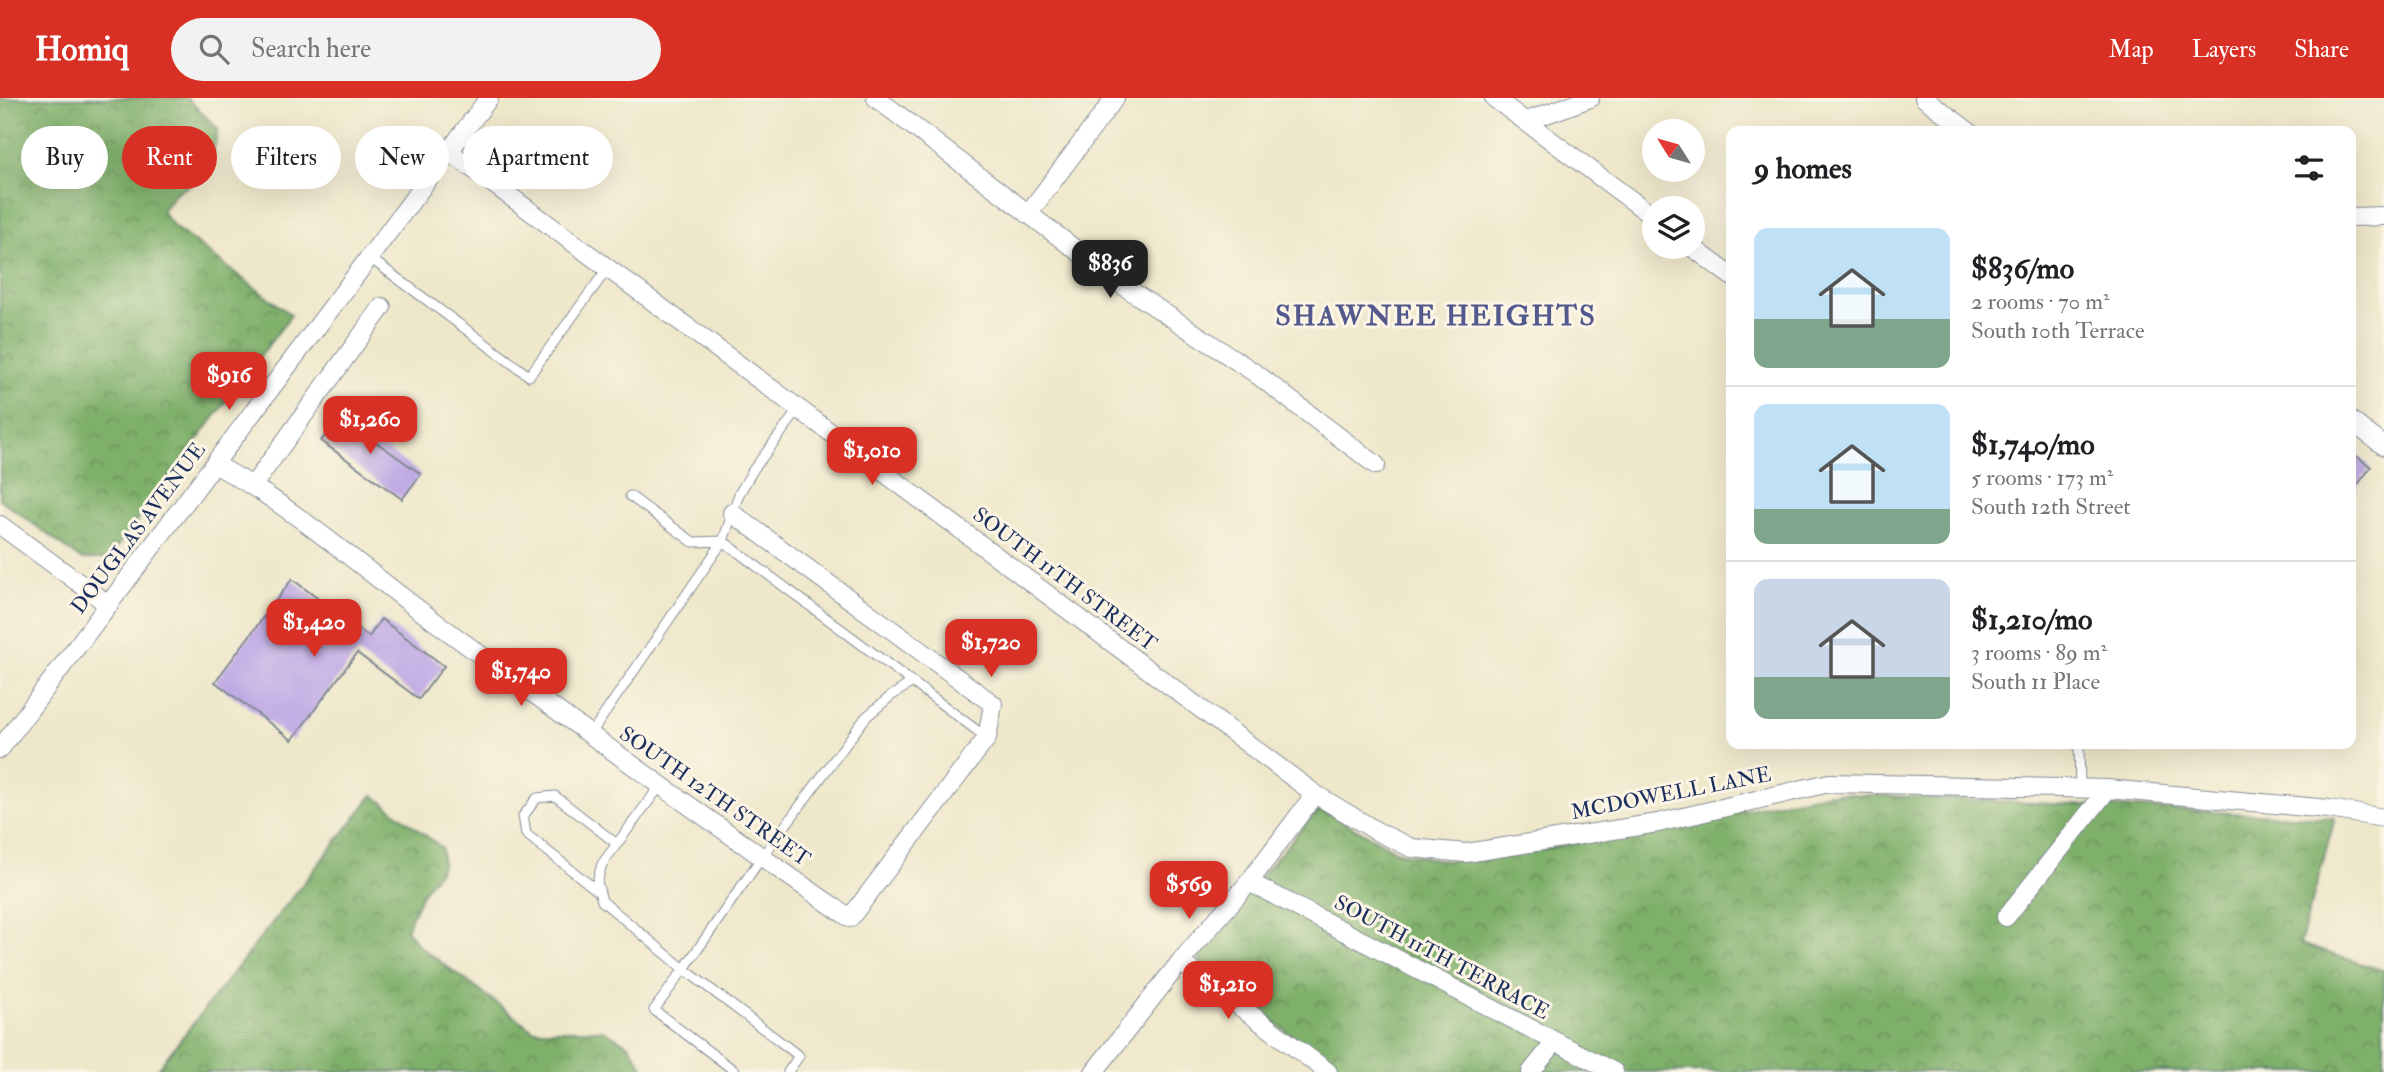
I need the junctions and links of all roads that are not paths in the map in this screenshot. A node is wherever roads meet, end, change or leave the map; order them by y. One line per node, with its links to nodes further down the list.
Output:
1 (489, 98): 9 (street, DOUGLAS AVENUE)
2 (876, 98): 12 (street)
3 (1115, 98): 12 (street)
4 (1494, 98): 7 (street)
5 (1590, 98): 7 (street)
6 (1924, 98): 8 (street)
7 (1527, 121): 11 (street)
8 (1961, 126)
9 (450, 152): 17 (street, DOUGLAS AVENUE); 18 (street, SOUTH 11TH STREET)
10 (2367, 199): 13 (street)
11 (1642, 208)
12 (1028, 214): 25 (street)
13 (2356, 214)
14 (2384, 216): 15 (street)
15 (2356, 219)
16 (1705, 257): 19 (street)
17 (370, 258): 18 (lane); 24 (street, DOUGLAS AVENUE)
18 (608, 268): 21 (street, SOUTH 11TH STREET)
19 (1726, 272)
20 (382, 307): 26 (street)
21 (799, 409): 28 (lane); 40 (street, SOUTH 11TH STREET)
22 (2356, 425): 23 (street)
23 (2384, 446)
24 (214, 464): 26 (street, SOUTH 12TH STREET); 31 (street, DOUGLAS AVENUE)
25 (1376, 465)
26 (254, 484): 33 (street, SOUTH 12TH STREET)
27 (630, 496): 30 (lane)
28 (732, 513): 30 (lane); 34 (street)
29 (0, 525): 31 (street)
30 (723, 541): 32 (lane); 33 (lane)
31 (109, 605): 35 (street, DOUGLAS AVENUE)
32 (911, 683): 34 (lane); 43 (lane)
33 (590, 735): 37 (street, SOUTH 12TH STREET)
34 (987, 738): 43 (street, SOUTH 12TH STREET)
35 (0, 749)
36 (2079, 749): 38 (lane)
37 (660, 786): 42 (lane); 43 (street, SOUTH 12TH STREET)
38 (2080, 789): 39 (street, MCDOWELL LANE); 40 (street, MCDOWELL LANE)
39 (2108, 789): 41 (street, MCDOWELL LANE); 46 (street)
40 (1315, 794): 44 (street)
41 (2384, 818)
42 (617, 844): 45 (lane); 45 (lane)
43 (762, 857): 48 (lane)
44 (1249, 882): 47 (street); 49 (street, SOUTH 11TH TERRACE)
45 (599, 892): 48 (lane)
46 (2006, 917)
47 (1180, 962): 52 (street); 53 (street)
48 (684, 969): 50 (lane); 51 (lane)
49 (1555, 1042): 54 (street); 55 (street, SOUTH 11TH TERRACE)
50 (736, 1072)
51 (788, 1072)
52 (1094, 1072)
53 (1328, 1072)
54 (1531, 1072)
55 (1614, 1072)

